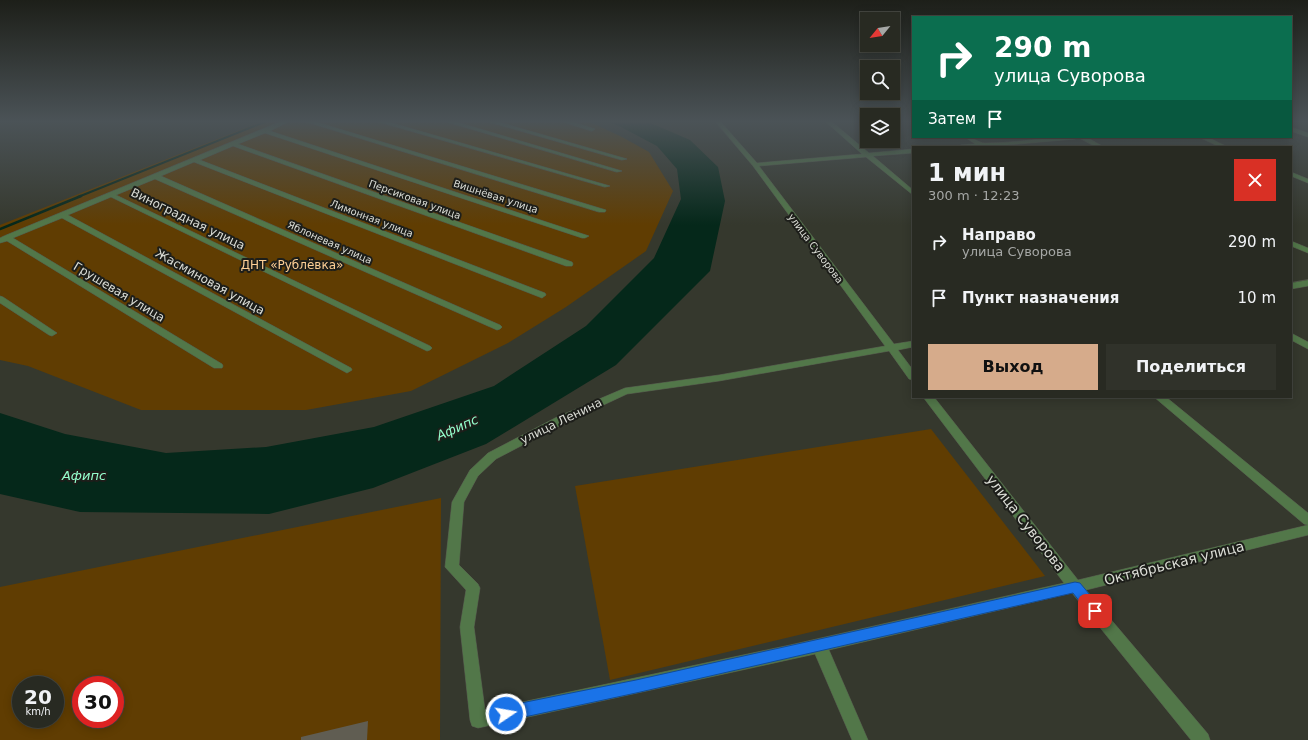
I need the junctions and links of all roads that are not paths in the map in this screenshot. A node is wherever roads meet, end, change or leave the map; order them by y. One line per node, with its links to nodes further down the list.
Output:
1 (868, 155): 19 (street)
2 (205, 156): 12 (street)
3 (264, 156): 27 (street, Персиковая улица)
4 (340, 156): 23 (street, Вишнёвая улица)
5 (421, 156): 21 (street)
6 (500, 156): 18 (street)
7 (565, 156): 14 (street)
8 (612, 156): 11 (street)
9 (747, 156): 13 (street, улица Суворова)
10 (862, 156): 13 (street)
11 (624, 159)
12 (194, 160): 16 (street); 30 (street, Лимонная улица)
13 (755, 165): 38 (street, улица Суворова)
14 (619, 171)
15 (1292, 174): 17 (street)
16 (155, 176): 20 (street); 32 (street, Яблоневая улица)
17 (1308, 182)
18 (607, 186)
19 (912, 192)
20 (111, 195): 22 (street); 37 (street, Виноградная улица)
21 (602, 210)
22 (62, 215): 24 (street); 40 (street, Жасминовая улица)
23 (585, 236)
24 (3, 240): 39 (street, Грушевая улица)
25 (1292, 243): 26 (street)
26 (1308, 251)
27 (569, 264)
28 (1308, 283): 29 (street)
29 (1292, 286)
30 (542, 295)
31 (0, 300): 33 (street)
32 (497, 327)
33 (52, 333)
34 (1292, 337): 36 (street)
35 (912, 344): 38 (street, улица Ленина)
36 (1308, 346)
37 (427, 348)
38 (891, 348): 41 (street, улица Суворова); 48 (street, улица Ленина)
39 (218, 366)
40 (347, 370)
41 (912, 376)
42 (929, 398): 46 (street, улица Суворова)
43 (1160, 398): 44 (street)
44 (1308, 520)
45 (1308, 530): 46 (street, Октябрьская улица)
46 (1075, 587): 47 (street, Октябрьская улица); 50 (street, улица Суворова)
47 (819, 645): 48 (street, Октябрьская улица); 49 (street)
48 (478, 720)
49 (860, 740)
50 (1202, 740)

